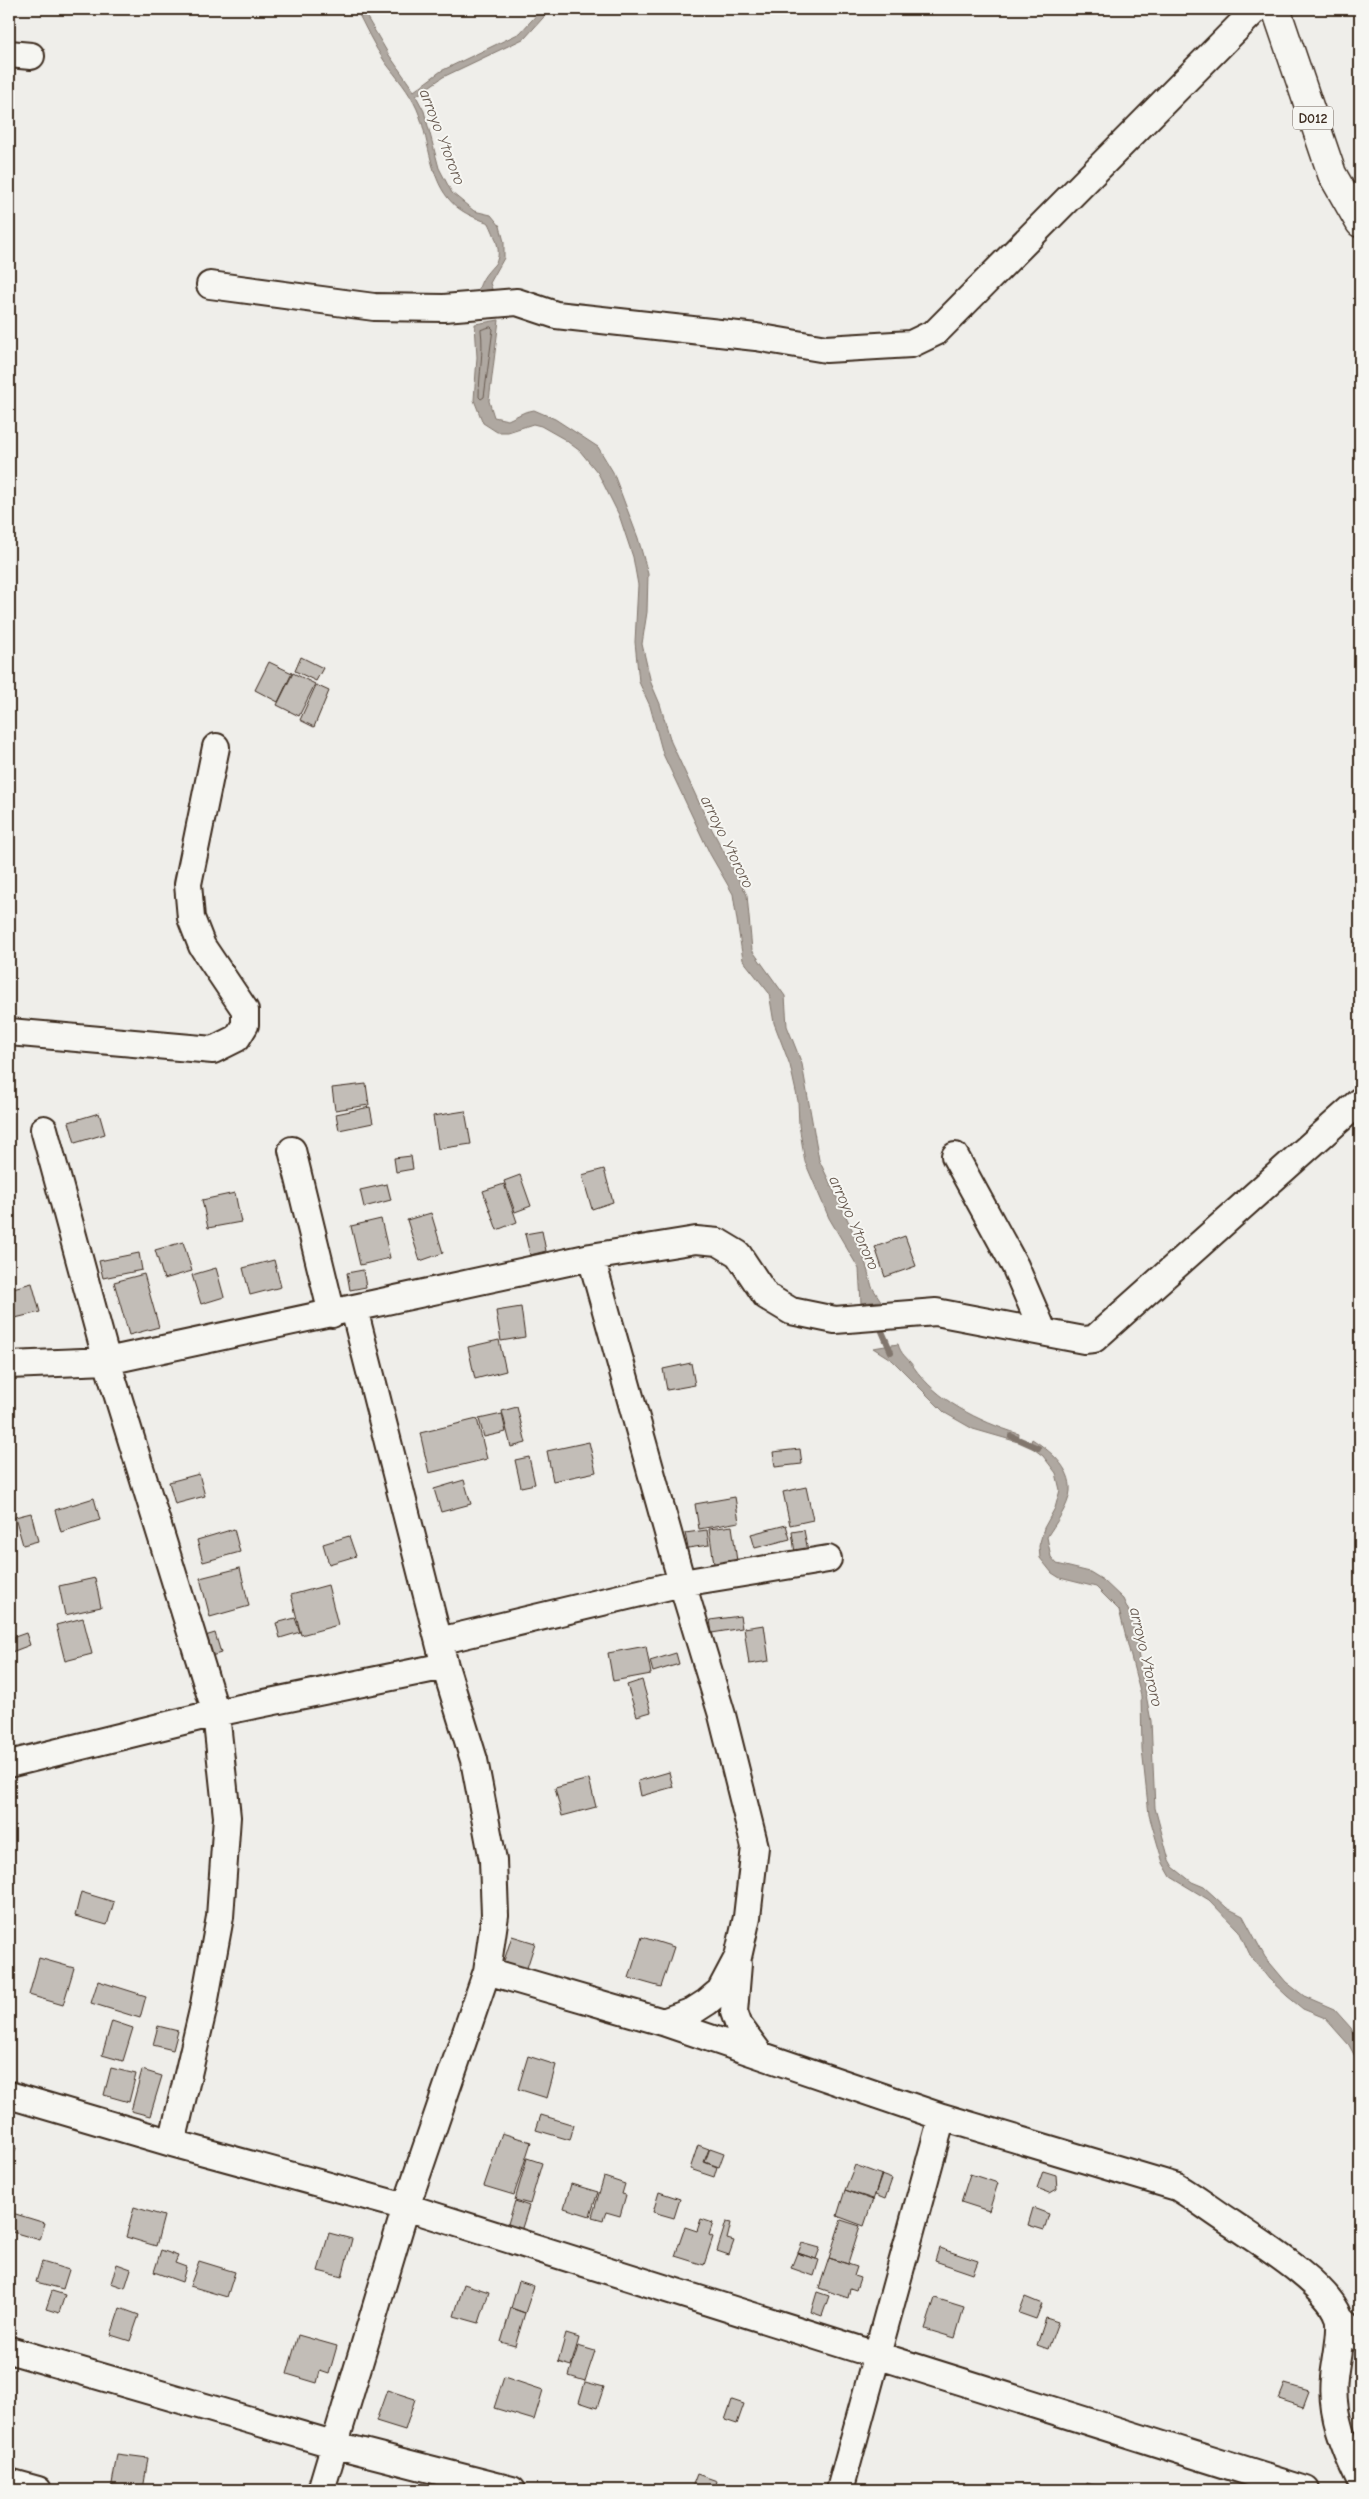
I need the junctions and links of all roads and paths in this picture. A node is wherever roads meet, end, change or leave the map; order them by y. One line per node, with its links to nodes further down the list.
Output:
1 (1256, 9): 4 (street)
2 (1276, 9): 3 (main road, D012)
3 (1360, 222)
4 (210, 285)
5 (216, 747): 6 (street)
6 (9, 1032)
7 (1360, 1101): 13 (street)
8 (44, 1129): 14 (street)
9 (292, 1150): 12 (street)
10 (955, 1156): 13 (street)
11 (591, 1257): 12 (street); 13 (street); 17 (street)
12 (343, 1311): 14 (street); 18 (street)
13 (1043, 1331)
14 (107, 1361): 15 (street); 20 (street)
15 (9, 1366)
16 (828, 1558): 17 (street)
17 (682, 1583): 18 (street); 22 (street)
18 (439, 1641): 19 (street)
19 (445, 1666): 20 (street); 23 (street)
20 (216, 1713): 21 (street); 28 (street)
21 (9, 1764)
22 (738, 1957): 24 (street); 25 (street)
23 (487, 1971): 24 (street); 29 (street)
24 (663, 2022): 25 (street)
25 (759, 2053): 27 (street)
26 (9, 2095): 28 (street)
27 (942, 2117): 30 (street); 33 (street)
28 (172, 2143): 29 (street)
29 (406, 2207): 33 (street); 34 (street)
30 (1339, 2318): 31 (street); 35 (street)
31 (1360, 2338)
32 (9, 2350): 34 (street)
33 (877, 2354): 40 (street); 41 (street)
34 (336, 2444): 38 (street); 39 (street)
35 (1360, 2480)
36 (9, 2482): 37 (street)
37 (38, 2490)
38 (322, 2490)
39 (512, 2490)
40 (840, 2490)
41 (1306, 2490)

